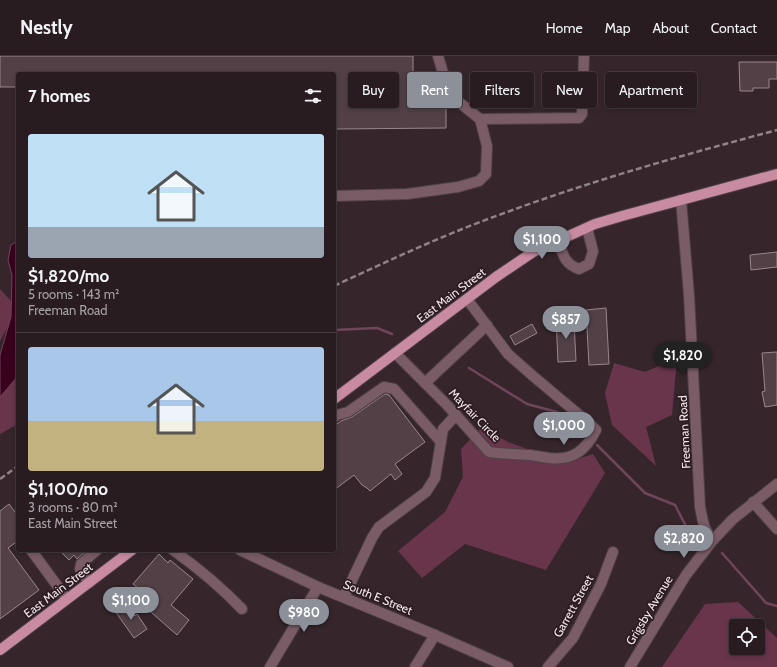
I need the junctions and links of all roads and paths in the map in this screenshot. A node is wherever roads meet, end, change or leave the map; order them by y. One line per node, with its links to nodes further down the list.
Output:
1 (438, 56): 3 (street)
2 (584, 56): 3 (street)
3 (480, 119): 5 (street)
4 (777, 174): 6 (main road, East Main Street)
5 (336, 196)
6 (680, 200): 7 (main road, East Main Street); 20 (street, Freeman Road)
7 (587, 228): 8 (main road, East Main Street); 8 (street)
8 (558, 240): 9 (main road, East Main Street)
9 (467, 299): 10 (street, Mayfair Circle); 11 (main road, East Main Street)
10 (487, 325): 12 (street); 15 (street, Mayfair Circle)
11 (395, 353): 12 (street, Mayfair Circle); 13 (main road, East Main Street)
12 (425, 383): 15 (street, Mayfair Circle)
13 (336, 397)
14 (336, 416): 16 (street)
15 (456, 416): 16 (street)
16 (441, 442): 29 (street)
17 (777, 484): 18 (street, Grigsby Avenue)
18 (753, 502): 19 (street); 20 (street, Grigsby Avenue)
19 (777, 529)
20 (713, 540): 38 (street, Grigsby Avenue)
21 (32, 552): 30 (street)
22 (95, 552): 27 (street)
23 (129, 552): 27 (main road, East Main Street)
24 (178, 552): 31 (street)
25 (244, 552): 28 (street, South E Street)
26 (613, 552): 37 (street, Garrett Street)
27 (89, 583): 30 (main road, East Main Street)
28 (318, 587): 29 (street, South E Street); 34 (street)
29 (344, 597): 32 (street, South E Street)
30 (67, 599): 33 (main road, East Main Street)
31 (242, 609)
32 (435, 635): 35 (street); 36 (street, South E Street)
33 (0, 650)
34 (270, 667)
35 (415, 667)
36 (508, 667)
37 (548, 667)
38 (630, 667)

